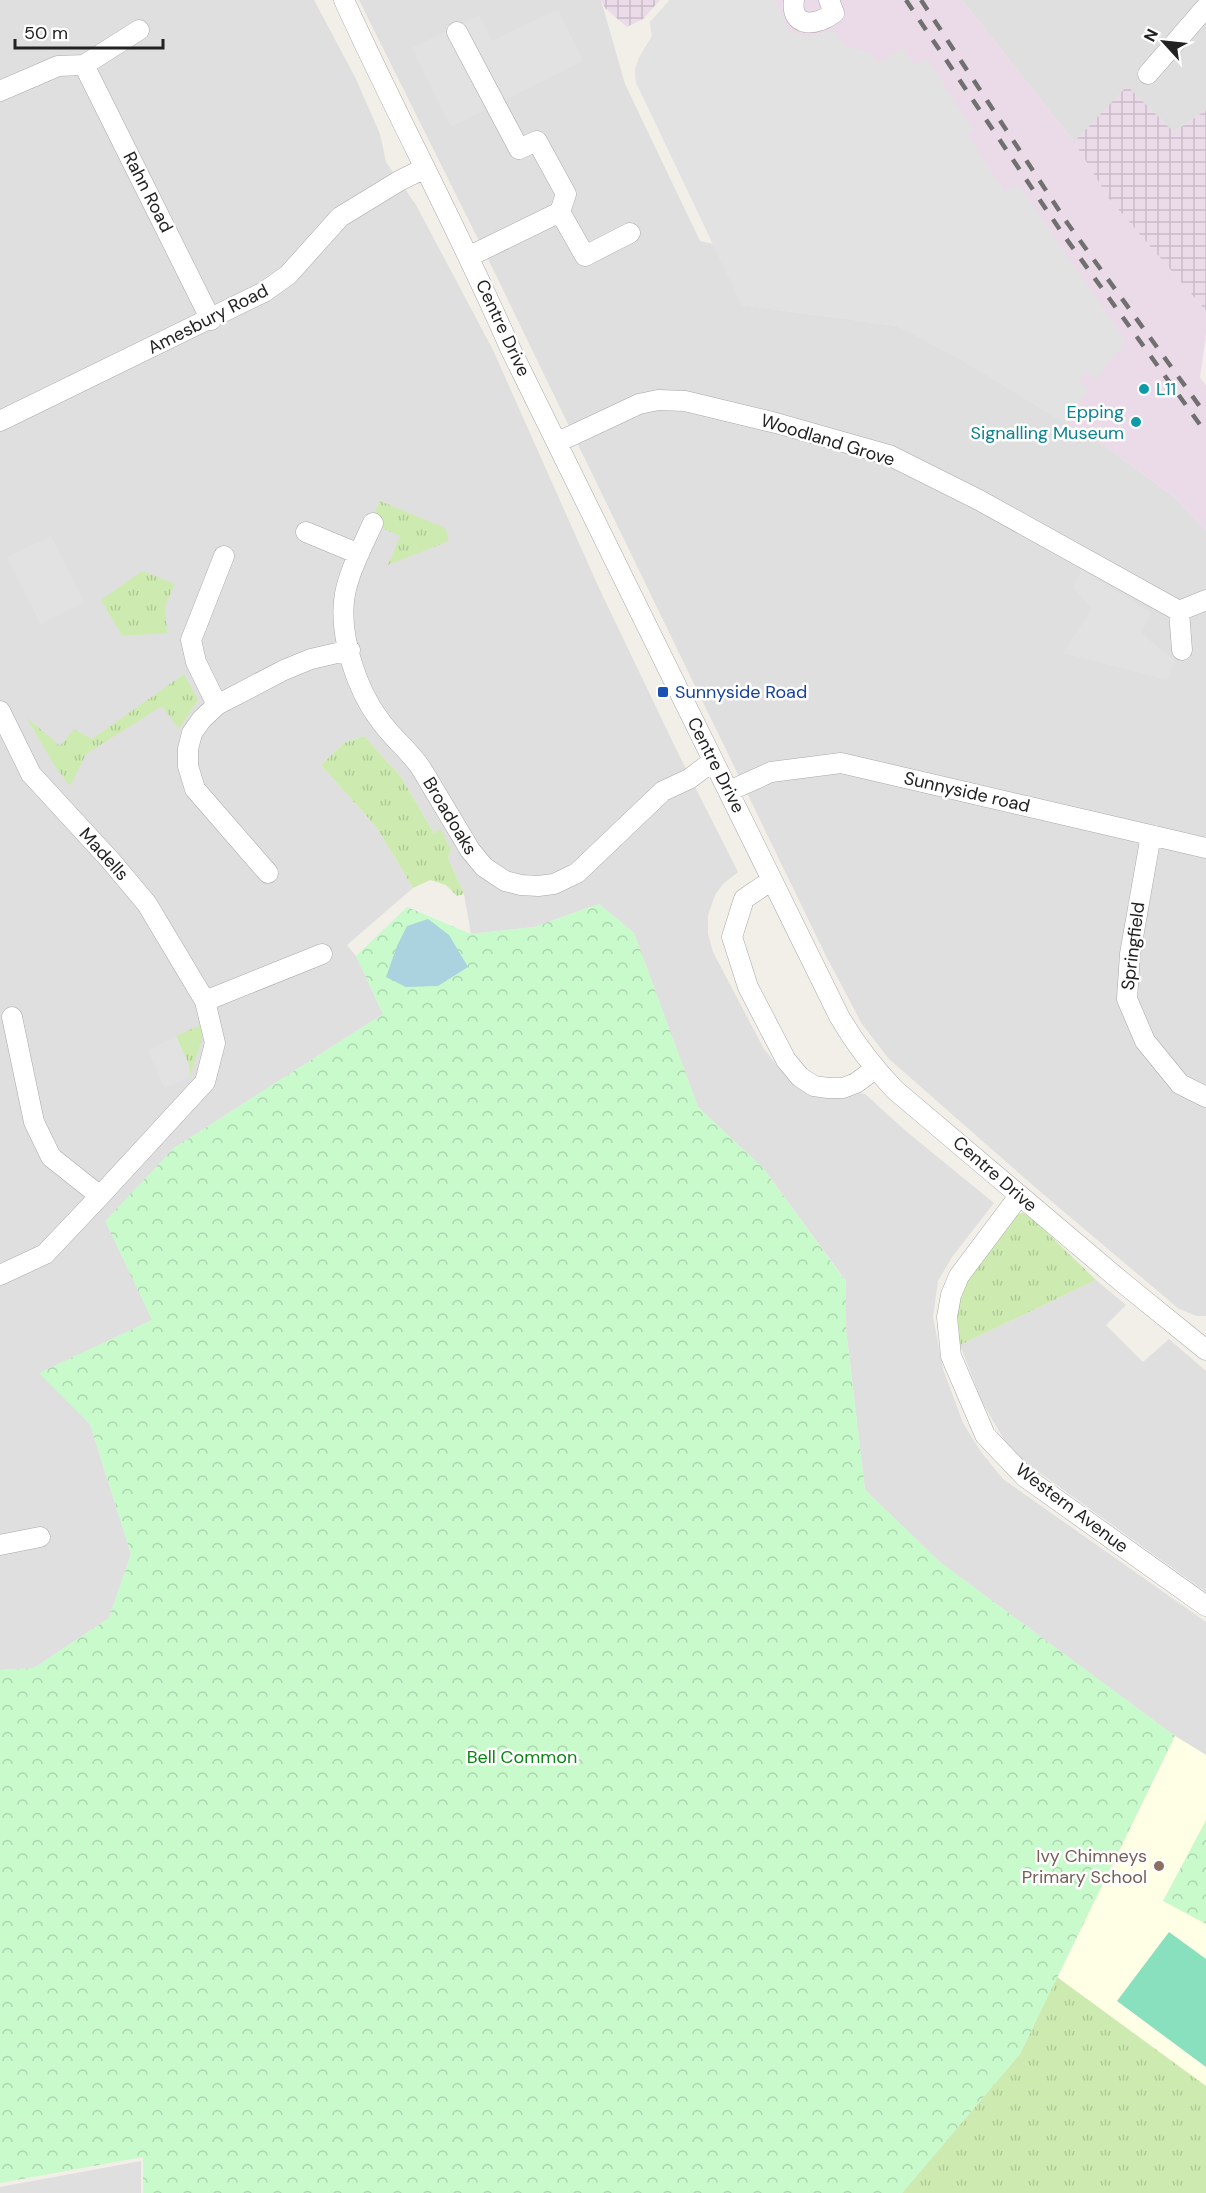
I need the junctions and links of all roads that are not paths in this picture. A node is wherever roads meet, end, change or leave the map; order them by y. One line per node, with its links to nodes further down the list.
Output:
1 (344, 0): 10 (street, Centre Drive)
2 (794, 0): 3 (street)
3 (829, 0)
4 (1206, 7): 8 (street)
5 (139, 30): 7 (street)
6 (457, 32): 11 (street)
7 (84, 65): 9 (street); 14 (street, Rahn Road)
8 (1148, 74)
9 (0, 91)
10 (425, 168): 13 (street, Centre Drive); 14 (street, Amesbury Road)
11 (560, 212): 12 (street); 13 (street)
12 (630, 233)
13 (470, 256): 16 (street, Centre Drive)
14 (211, 320): 15 (street, Amesbury Road)
15 (0, 421)
16 (558, 442): 22 (street, Woodland Grove); 27 (street, Centre Drive)
17 (373, 523): 19 (street, Broadoaks)
18 (306, 532): 19 (street)
19 (359, 554): 24 (street, Broadoaks)
20 (224, 556): 25 (street)
21 (1206, 600): 22 (street)
22 (1179, 611): 23 (street)
23 (1182, 650)
24 (350, 651): 25 (street); 27 (street, Broadoaks)
25 (217, 705): 31 (street)
26 (0, 711): 34 (street, Madells)
27 (713, 761): 28 (street, Centre Drive)
28 (729, 791): 29 (street, Sunnyside road); 32 (street, Centre Drive)
29 (1151, 835): 30 (street, Sunnyside road); 37 (street, Springfield)
30 (1206, 848)
31 (267, 873)
32 (772, 880): 36 (street, Centre Drive); 36 (street)
33 (322, 954): 34 (street)
34 (205, 1001): 38 (street, Madells)
35 (12, 1017): 38 (street)
36 (874, 1069): 39 (street, Centre Drive)
37 (1206, 1097)
38 (100, 1196): 40 (street, Madells)
39 (1019, 1196): 41 (street, Centre Drive); 44 (street, Western Avenue)
40 (0, 1275)
41 (1206, 1350)
42 (40, 1537): 43 (street)
43 (1, 1543)
44 (1206, 1606)

